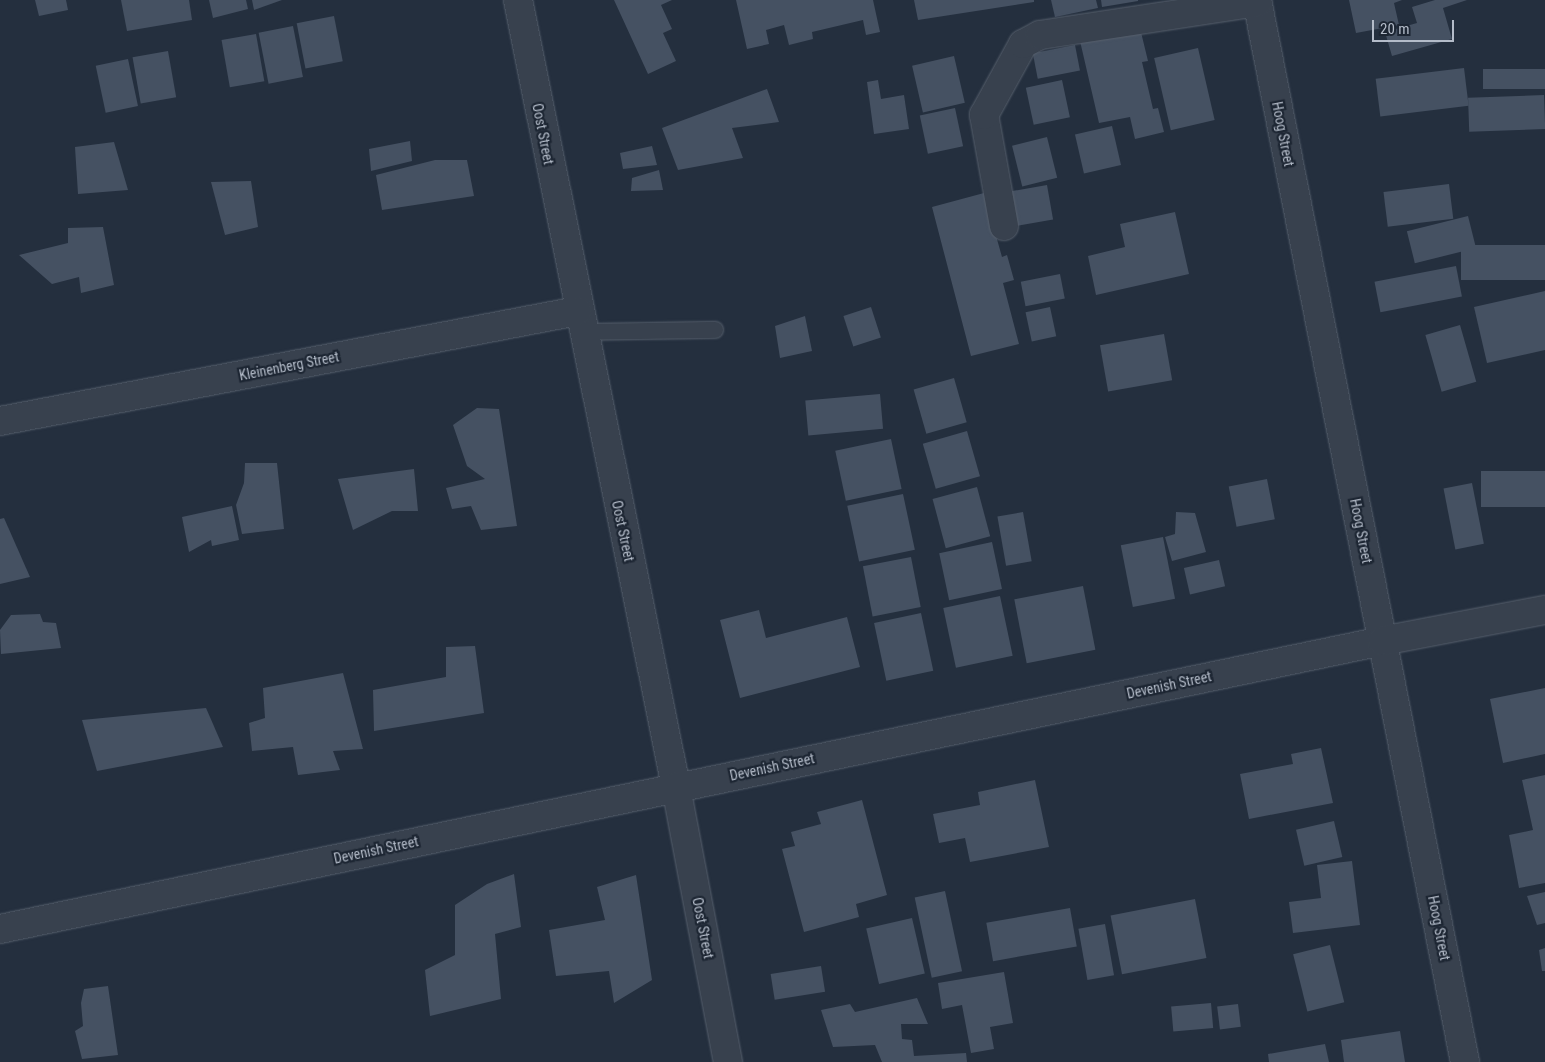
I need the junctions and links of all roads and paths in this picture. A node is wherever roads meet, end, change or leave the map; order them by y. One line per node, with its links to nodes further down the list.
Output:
1 (518, 0): 4 (street, Oost Street)
2 (1257, 1): 3 (street); 8 (street, Hoog Street)
3 (1004, 226)
4 (580, 322): 5 (lane); 6 (street, Kleinenberg Street); 9 (street, Oost Street)
5 (715, 330)
6 (0, 421)
7 (1545, 610): 8 (street, Devenish Street)
8 (1382, 640): 9 (street, Devenish Street); 12 (street, Hoog Street)
9 (676, 787): 10 (street, Devenish Street); 11 (street, Oost Street)
10 (0, 929)
11 (728, 1062)
12 (1465, 1062)

